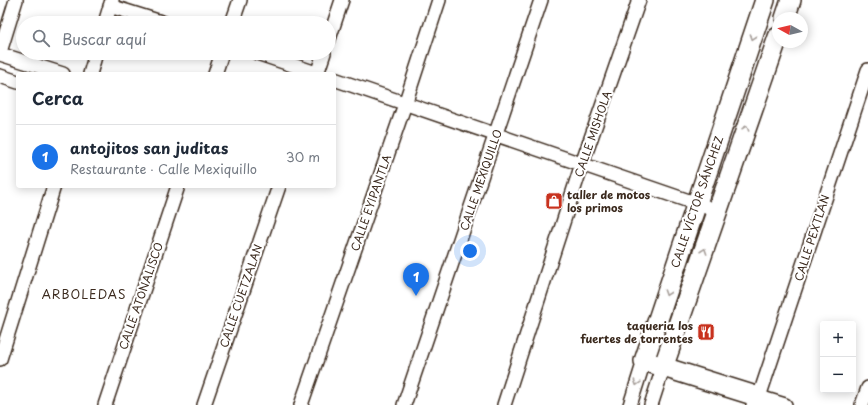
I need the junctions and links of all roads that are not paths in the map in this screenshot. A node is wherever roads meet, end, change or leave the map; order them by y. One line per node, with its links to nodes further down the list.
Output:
1 (16, 0): 16 (street)
2 (240, 0): 13 (street)
3 (342, 0): 14 (street)
4 (439, 0): 32 (street, CALLE EYIPANTLA)
5 (542, 0): 33 (street, CALLE MEXIQUILLO)
6 (639, 0): 34 (street, CALLE MISHOLA)
7 (765, 0): 38 (main road, CALLE VÍCTOR SÁNCHEZ, one-way to 38)
8 (791, 0): 10 (main road)
9 (111, 3): 11 (street); 12 (street)
10 (786, 12)
11 (107, 16)
12 (145, 16)
13 (234, 16)
14 (336, 18)
15 (774, 48): 39 (main road, CALLE VÍCTOR SÁNCHEZ, one-way to 15)
16 (0, 53): 17 (street)
17 (16, 58)
18 (21, 60): 24 (street)
19 (94, 60): 25 (street)
20 (220, 60): 26 (street)
21 (277, 60): 27 (street)
22 (322, 60): 28 (street)
23 (868, 70): 44 (street, CALLE PEXTLAN)
24 (57, 72)
25 (91, 72)
26 (216, 72)
27 (312, 72)
28 (319, 72)
29 (0, 76): 31 (street)
30 (336, 80): 32 (street)
31 (16, 81)
32 (405, 104): 33 (street); 47 (street, CALLE EYIPANTLA)
33 (496, 136): 34 (street); 48 (street, CALLE MEXIQUILLO)
34 (582, 164): 38 (street); 49 (street, CALLE MISHOLA)
35 (53, 188): 40 (street)
36 (177, 188): 45 (street, CALLE ATONALISCO)
37 (278, 188): 46 (street, CALLE CUETZALAN)
38 (697, 203): 39 (street); 41 (main road, CALLE VÍCTOR SÁNCHEZ, one-way to 41)
39 (718, 211): 42 (main road, CALLE VÍCTOR SÁNCHEZ, one-way to 39)
40 (0, 359)
41 (644, 361): 42 (main road); 50 (street, CALLE VÍCTOR SÁNCHEZ, one-way to 50)
42 (663, 368): 44 (main road); 51 (street, CALLE VÍCTOR SÁNCHEZ)
43 (868, 388): 53 (street)
44 (758, 401): 52 (street)
45 (105, 405)
46 (204, 405)
47 (301, 405)
48 (404, 405)
49 (504, 405)
50 (630, 405)
51 (651, 405)
52 (785, 405)
53 (862, 405)

